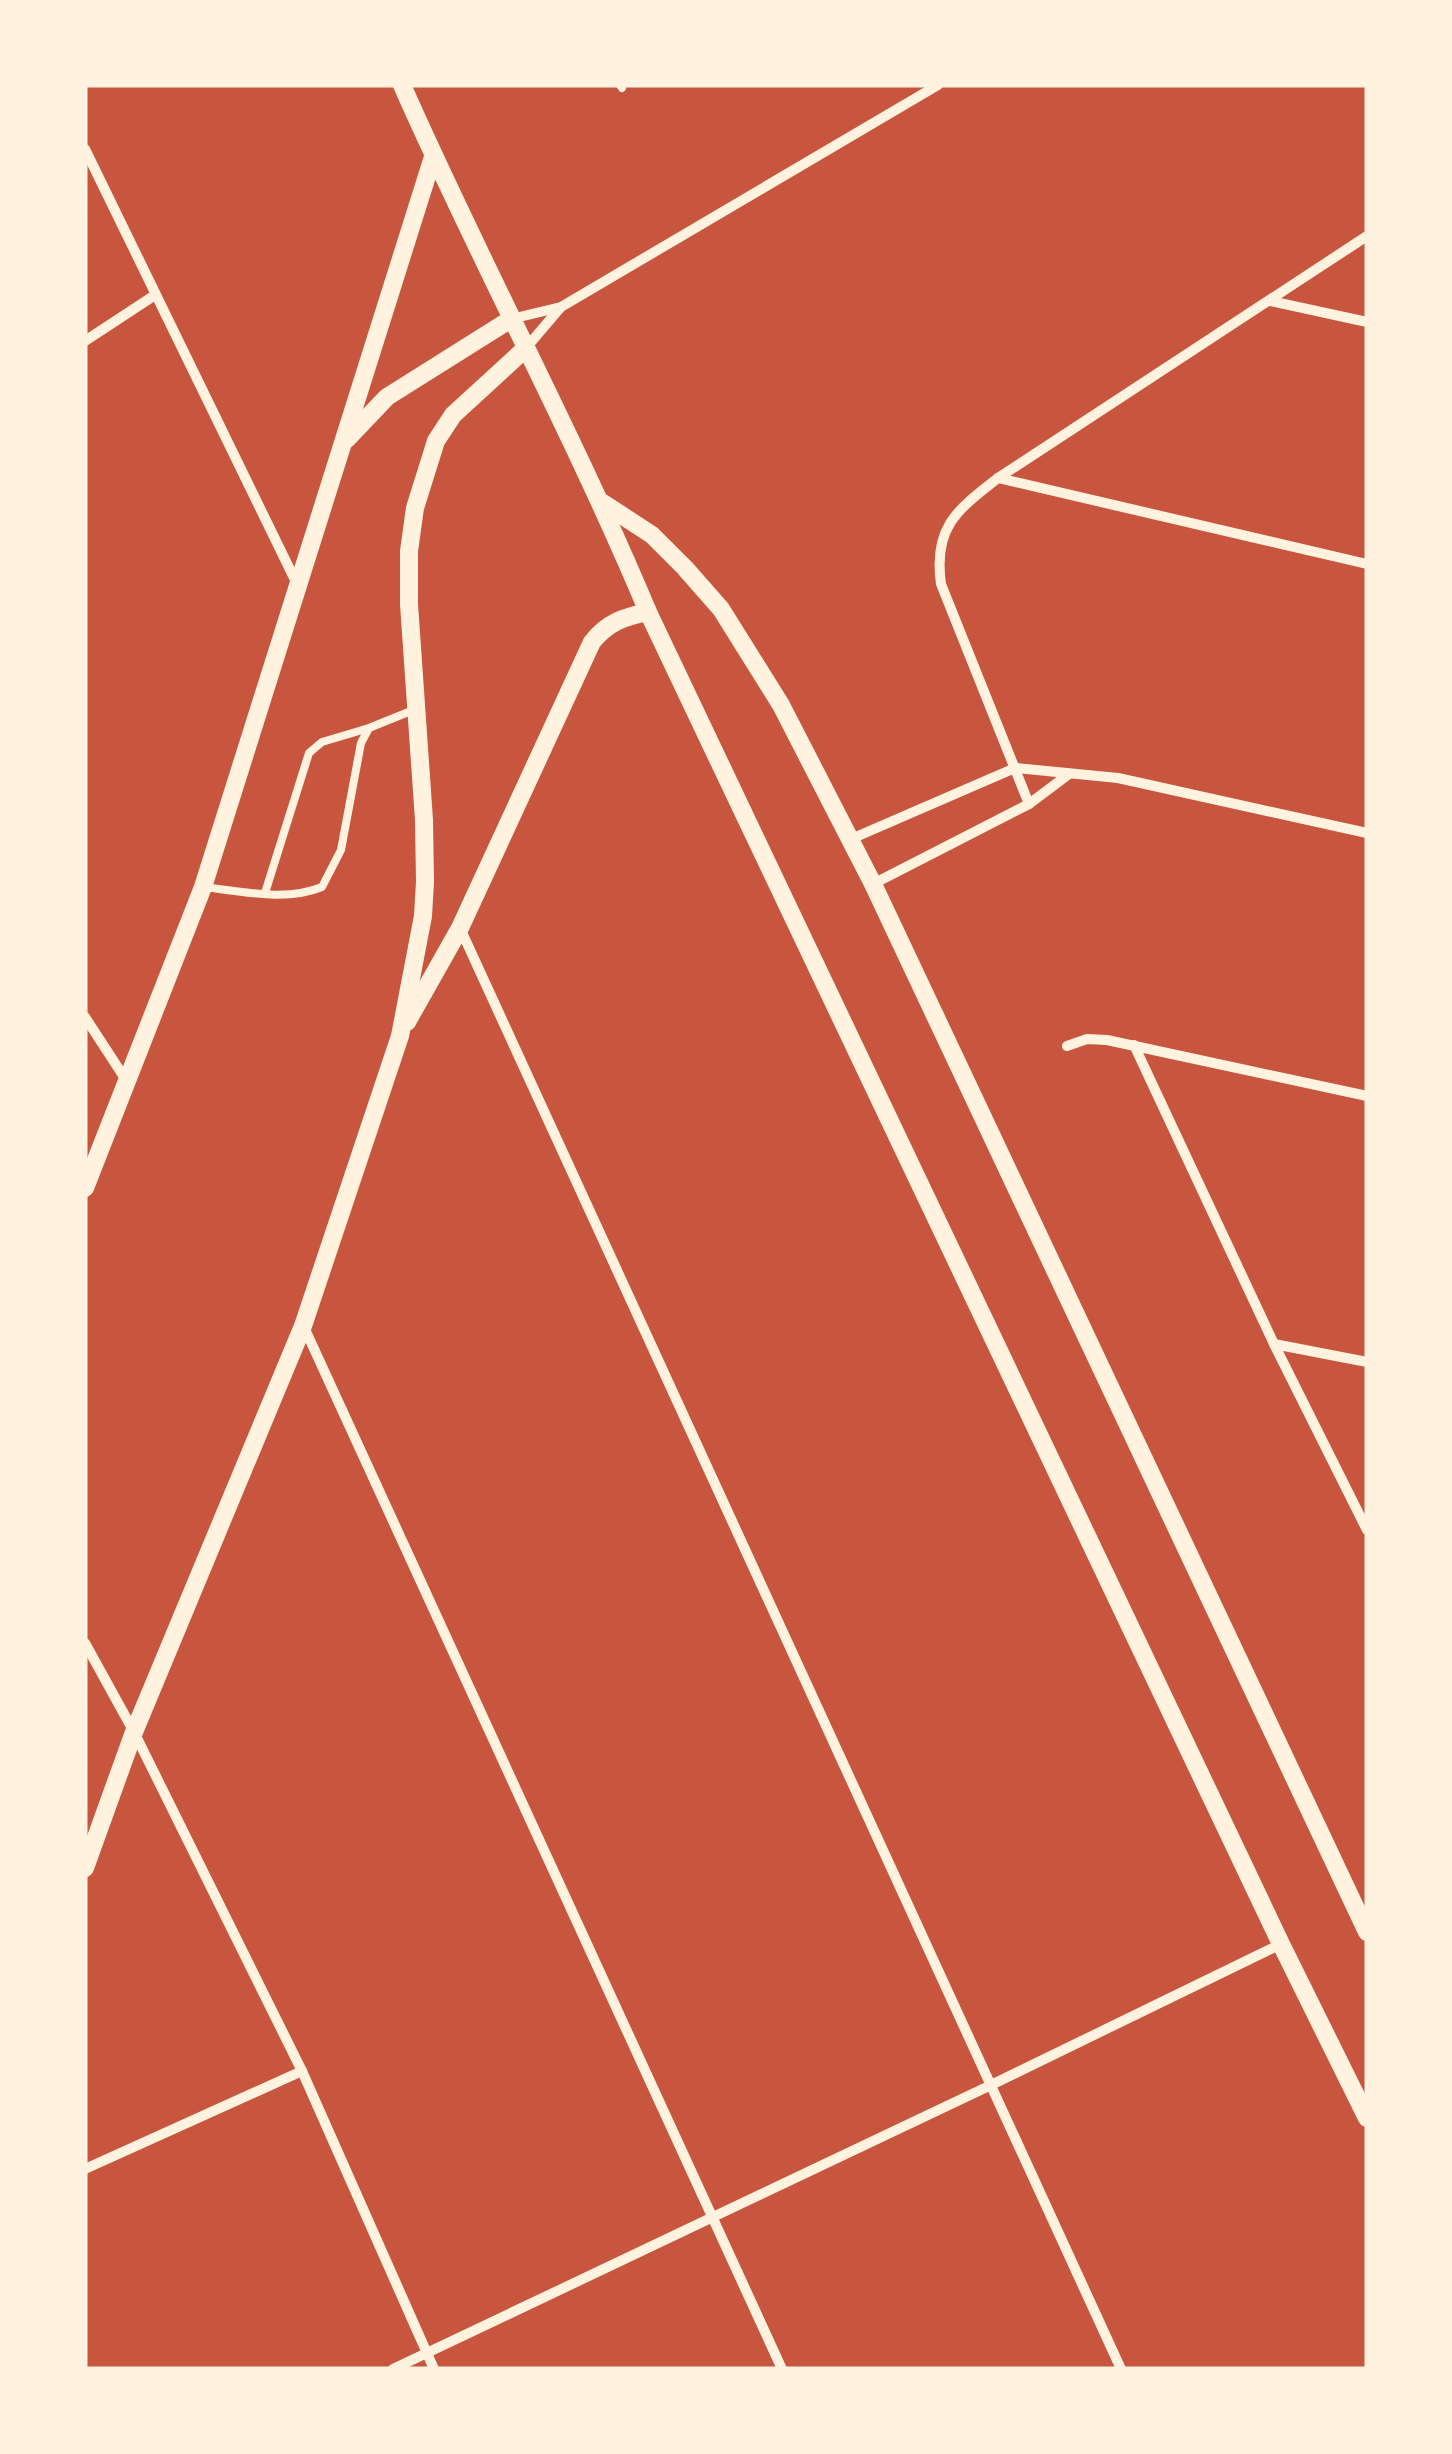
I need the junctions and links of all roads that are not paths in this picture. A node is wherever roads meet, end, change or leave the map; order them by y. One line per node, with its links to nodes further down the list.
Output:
1 (402, 85): 4 (street)
2 (938, 85): 8 (street)
3 (85, 149): 6 (street)
4 (434, 156): 9 (street); 13 (street)
5 (1367, 236): 7 (street)
6 (155, 295): 11 (street); 17 (street)
7 (1270, 301): 10 (street); 14 (street)
8 (561, 308): 9 (street); 12 (street)
9 (511, 319): 12 (street); 13 (street)
10 (1367, 322)
11 (85, 340)
12 (526, 348): 15 (street); 19 (street)
13 (344, 442): 17 (street)
14 (998, 478): 16 (street); 21 (street)
15 (603, 503): 18 (street); 25 (street)
16 (1367, 564)
17 (299, 587): 27 (street)
18 (648, 612): 29 (street); 45 (street)
19 (416, 709): 20 (lane); 31 (street)
20 (369, 728): 28 (lane); 28 (lane)
21 (1015, 768): 22 (street); 23 (street); 25 (street)
22 (1070, 773): 23 (street); 24 (street)
23 (1028, 804): 26 (street)
24 (1367, 832)
25 (851, 839): 26 (street)
26 (873, 884): 44 (street)
27 (203, 887): 28 (lane); 34 (street)
28 (264, 893)
29 (460, 928): 31 (street); 47 (street)
30 (85, 1017): 34 (street)
31 (400, 1036): 37 (street)
32 (1067, 1046): 33 (street)
33 (1134, 1046): 35 (street); 38 (street)
34 (126, 1080): 36 (street)
35 (1367, 1096)
36 (85, 1188)
37 (303, 1326): 42 (street); 50 (street)
38 (1274, 1344): 39 (street); 40 (street)
39 (1367, 1362)
40 (1367, 1530)
41 (85, 1643): 42 (street)
42 (134, 1732): 43 (street); 46 (street)
43 (85, 1868)
44 (1367, 1932)
45 (1280, 1944): 47 (street); 48 (street)
46 (302, 2071): 49 (street); 51 (street)
47 (989, 2086): 50 (street); 55 (street)
48 (1367, 2118)
49 (85, 2169)
50 (710, 2216): 51 (street); 54 (street)
51 (427, 2354): 52 (street); 53 (street)
52 (393, 2369)
53 (434, 2369)
54 (782, 2369)
55 (1121, 2369)

